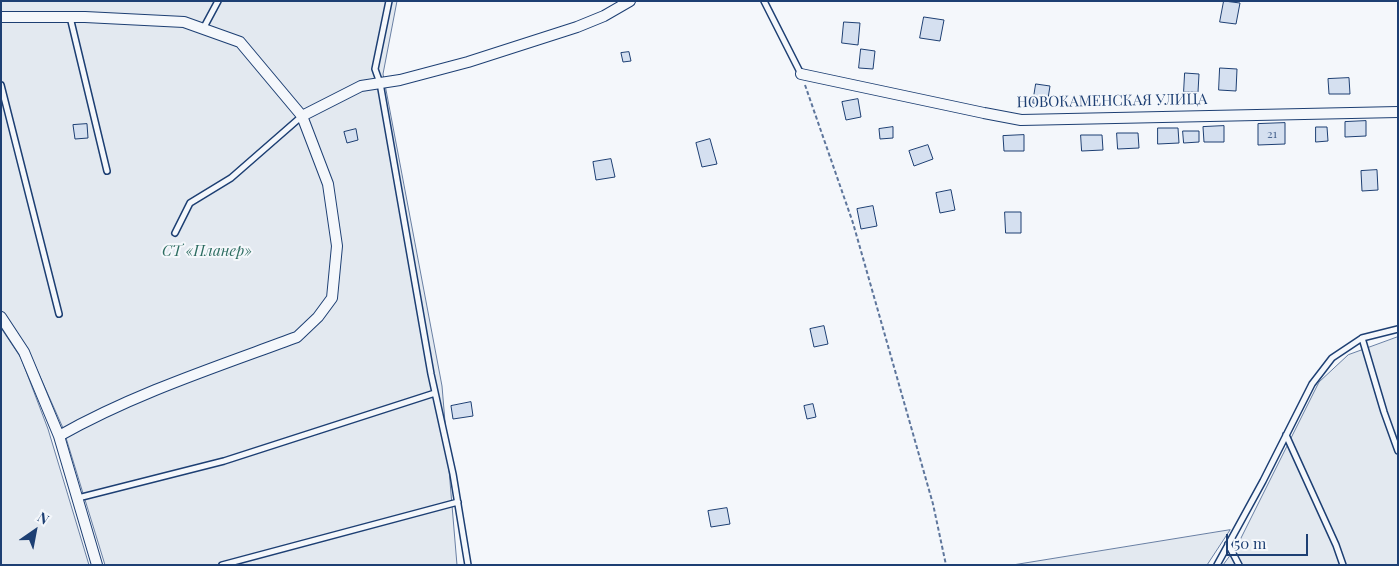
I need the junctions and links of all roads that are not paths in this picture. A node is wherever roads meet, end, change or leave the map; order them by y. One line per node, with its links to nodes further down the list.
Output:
1 (218, 1): 7 (lane)
2 (389, 1): 9 (lane)
3 (630, 1): 9 (street)
4 (764, 1): 8 (lane)
5 (1, 17): 6 (street)
6 (70, 17): 7 (street); 13 (lane)
7 (203, 29): 12 (street)
8 (801, 74): 11 (street, НОВОКАМЕНСКАЯ УЛИЦА)
9 (380, 83): 12 (street); 19 (lane)
10 (1, 85): 15 (lane)
11 (1398, 112)
12 (302, 116): 14 (lane); 21 (street)
13 (107, 171)
14 (175, 233)
15 (60, 314)
16 (1, 317): 21 (street)
17 (1398, 329): 18 (lane)
18 (1362, 338): 20 (lane); 22 (lane)
19 (435, 394): 23 (lane); 24 (lane)
20 (1286, 435): 25 (lane); 31 (lane)
21 (58, 436): 23 (street)
22 (1398, 451)
23 (77, 499): 26 (street)
24 (458, 502): 27 (lane); 28 (lane)
25 (1228, 544): 29 (lane); 30 (lane)
26 (97, 565)
27 (222, 565)
28 (468, 565)
29 (1216, 565)
30 (1239, 565)
31 (1343, 565)

